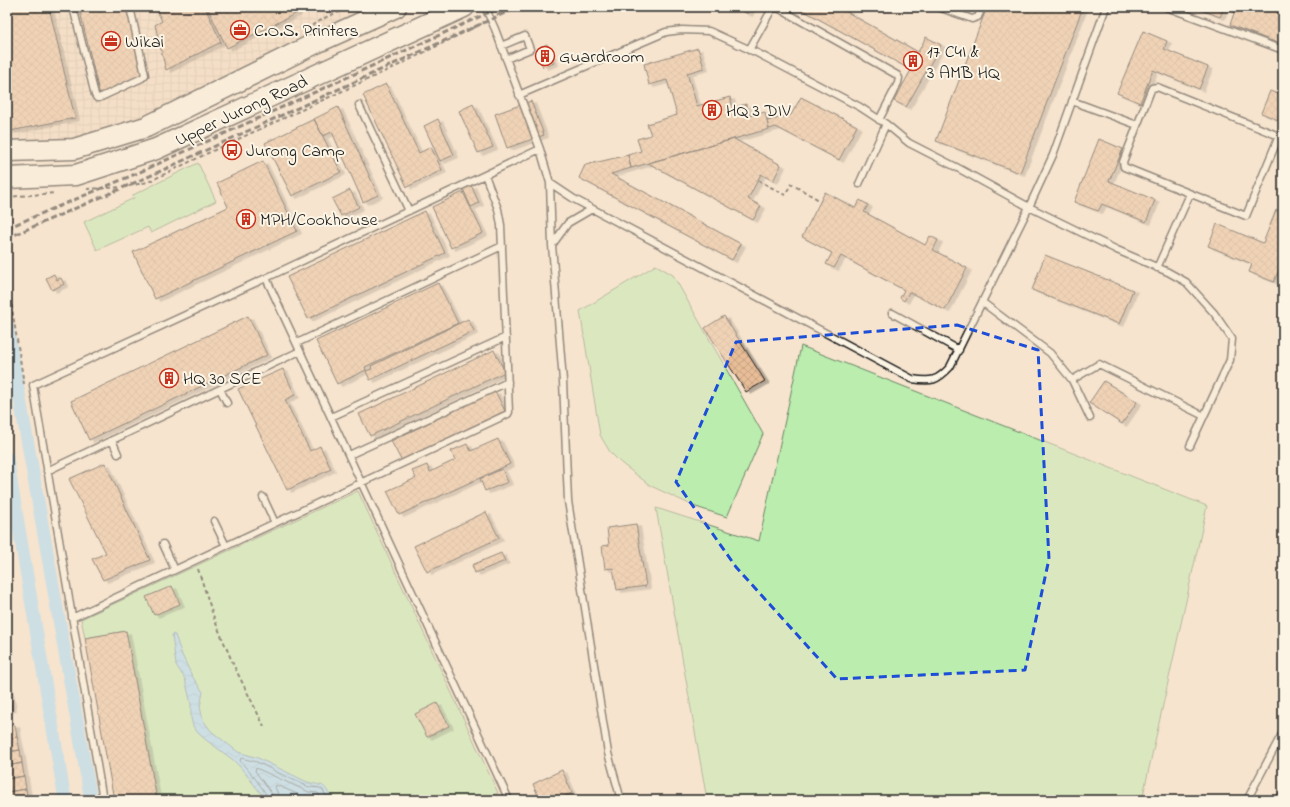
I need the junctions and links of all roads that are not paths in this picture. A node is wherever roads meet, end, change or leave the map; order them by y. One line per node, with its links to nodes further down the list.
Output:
1 (73, 7): 2 (lane)
2 (130, 7)
3 (396, 7): 21 (main road, Upper Jurong Road)
4 (464, 7): 23 (main road, Upper Jurong Road)
5 (485, 7): 10 (lane)
6 (938, 7): 7 (lane)
7 (982, 7)
8 (1106, 7): 15 (lane)
9 (1166, 7): 12 (lane)
10 (501, 46): 13 (lane); 13 (lane)
11 (749, 50): 14 (lane); 17 (lane); 17 (lane)
12 (1283, 50)
13 (506, 60): 14 (lane)
14 (519, 95): 20 (lane)
15 (1072, 101): 19 (lane); 27 (lane)
16 (359, 106): 29 (lane)
17 (879, 120): 18 (lane)
18 (886, 124): 25 (lane); 27 (lane)
19 (1137, 125): 26 (lane); 26 (lane)
20 (540, 149): 22 (lane); 24 (lane)
21 (7, 151)
22 (485, 175): 29 (lane); 31 (lane)
23 (7, 178)
24 (550, 184): 28 (lane); 30 (lane)
25 (859, 184)
26 (1190, 194): 32 (lane)
27 (1029, 207): 32 (lane); 34 (lane)
28 (592, 209): 30 (lane); 39 (lane)
29 (409, 210): 33 (lane)
30 (552, 245): 63 (lane)
31 (502, 246): 36 (lane); 37 (lane)
32 (1157, 268): 44 (lane)
33 (266, 278): 37 (lane); 51 (lane)
34 (982, 302): 39 (lane); 40 (lane)
35 (892, 313): 39 (lane)
36 (506, 337): 41 (lane); 45 (lane)
37 (297, 343): 38 (lane)
38 (300, 350): 42 (lane); 45 (lane)
39 (959, 350)
40 (1072, 380): 44 (lane); 46 (lane)
41 (508, 382): 50 (lane); 52 (lane)
42 (220, 389): 43 (lane); 47 (lane)
43 (227, 403)
44 (1204, 416): 48 (lane)
45 (331, 417): 50 (lane)
46 (1090, 418)
47 (112, 440): 49 (lane); 51 (lane)
48 (1190, 446)
49 (118, 454)
50 (349, 455): 52 (lane)
51 (48, 471): 59 (lane)
52 (362, 483): 55 (lane); 62 (lane)
53 (263, 497): 55 (lane)
54 (214, 521): 57 (lane)
55 (275, 523): 57 (lane)
56 (163, 544): 58 (lane)
57 (226, 546): 58 (lane)
58 (175, 570): 59 (lane)
59 (72, 618): 61 (lane)
60 (1283, 732): 64 (lane)
61 (103, 800)
62 (509, 800)
63 (621, 800)
64 (1247, 800)

